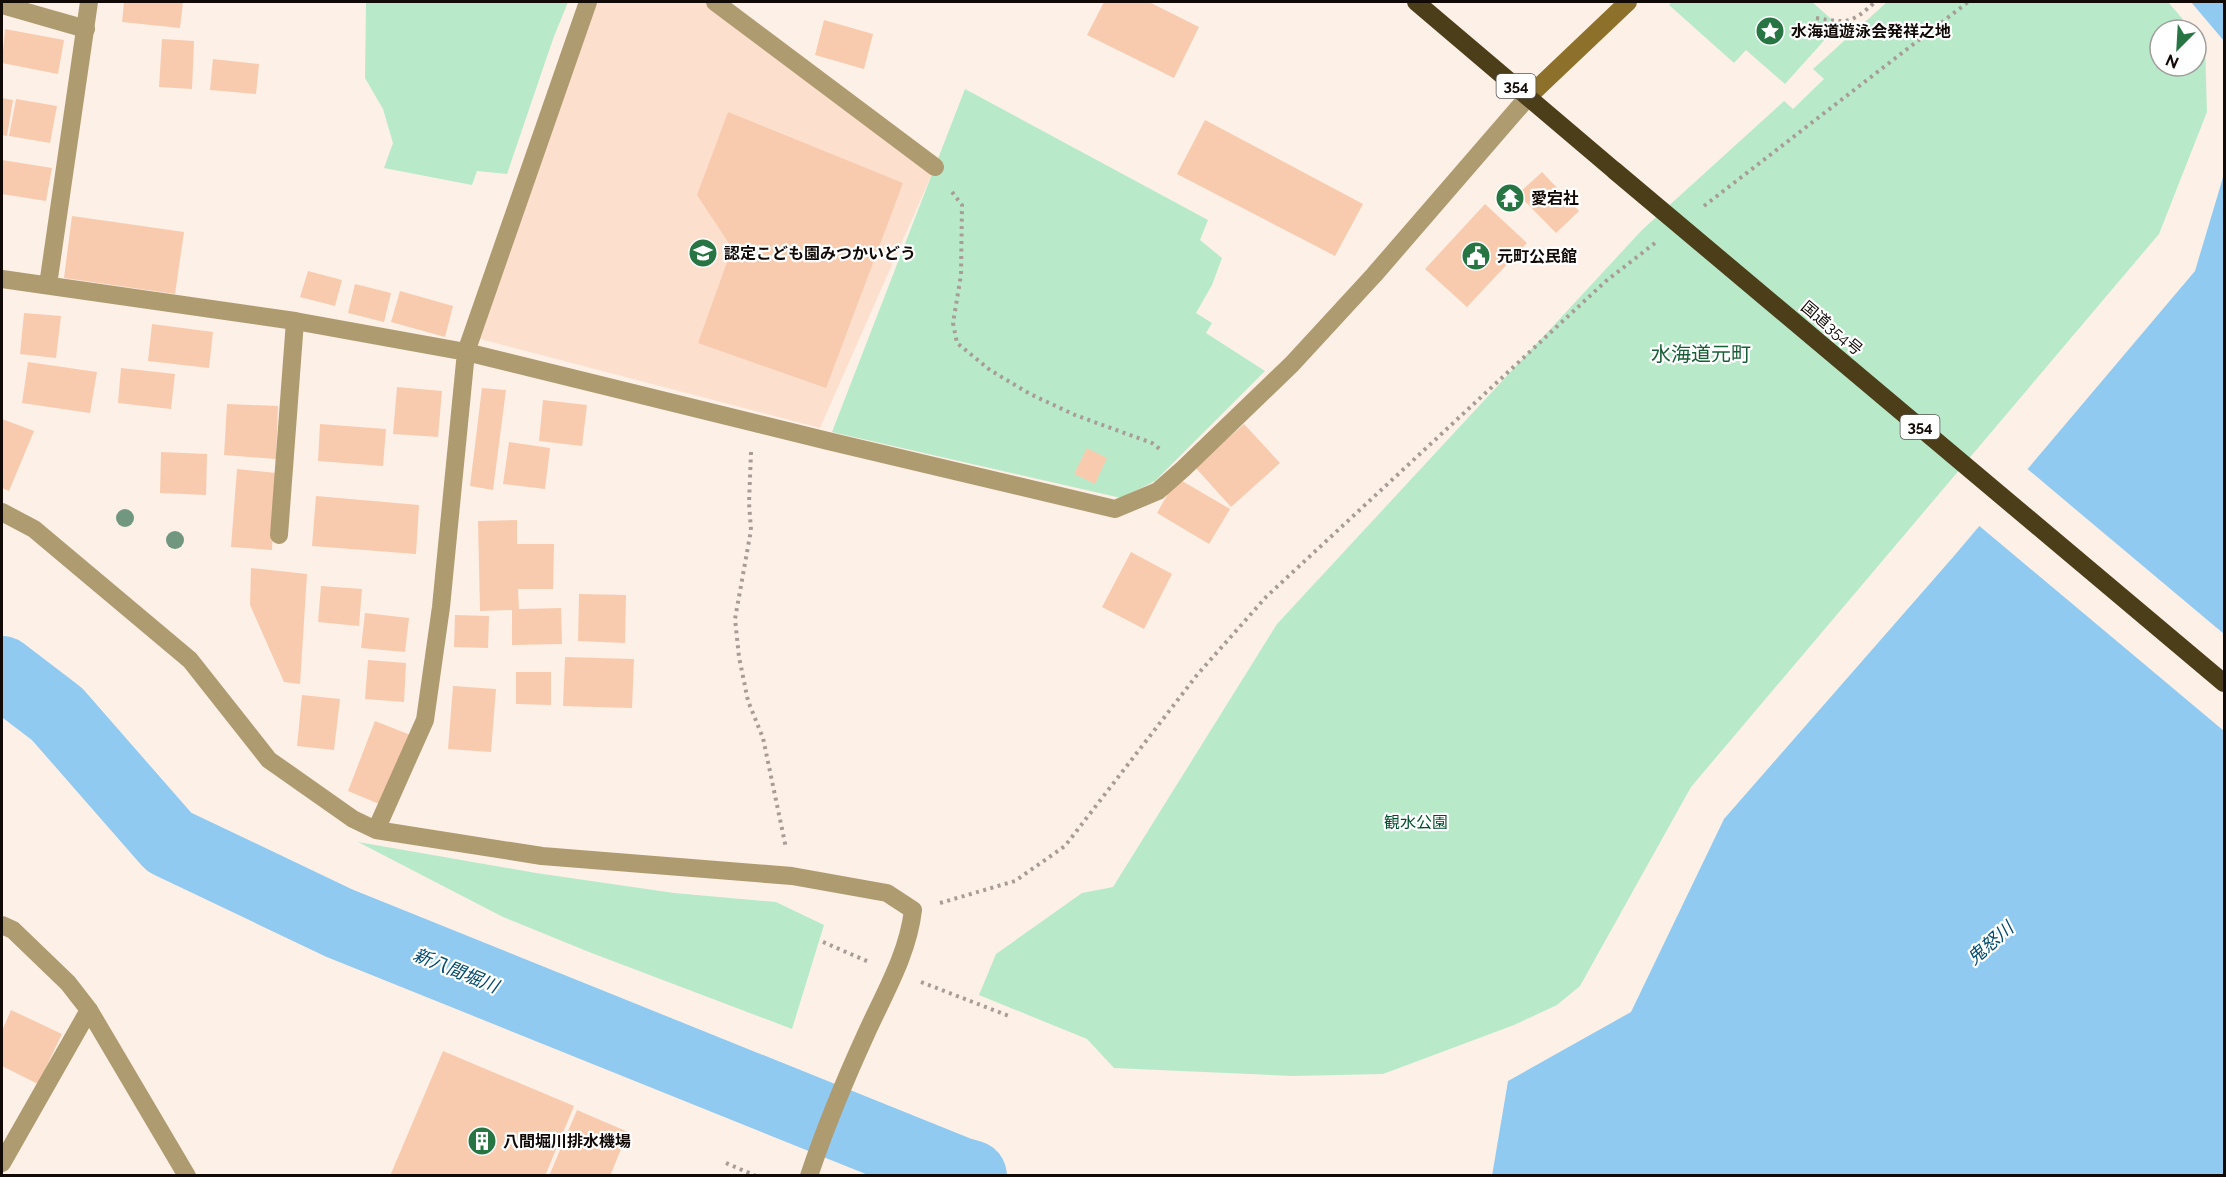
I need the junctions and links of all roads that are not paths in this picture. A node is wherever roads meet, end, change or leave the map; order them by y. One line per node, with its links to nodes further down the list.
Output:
1 (89, 2): 7 (street)
2 (588, 2): 13 (street)
3 (715, 2): 9 (street)
4 (1416, 2): 8 (highway, 国道354号 / 354)
5 (1628, 2): 8 (street)
6 (2, 5): 7 (street)
7 (86, 29): 11 (street)
8 (1528, 97): 13 (street); 16 (highway, 国道354号 / 354, bridge)
9 (934, 167)
10 (2, 279): 11 (street)
11 (48, 285): 12 (street)
12 (295, 321): 13 (street); 15 (street)
13 (466, 351): 17 (street)
14 (2, 512): 17 (street)
15 (279, 535)
16 (2224, 683)
17 (376, 830): 22 (street)
18 (2, 912): 19 (street)
19 (7, 928): 20 (street)
20 (89, 1010): 21 (street); 23 (street)
21 (2, 1163)
22 (809, 1174)
23 (187, 1176)

